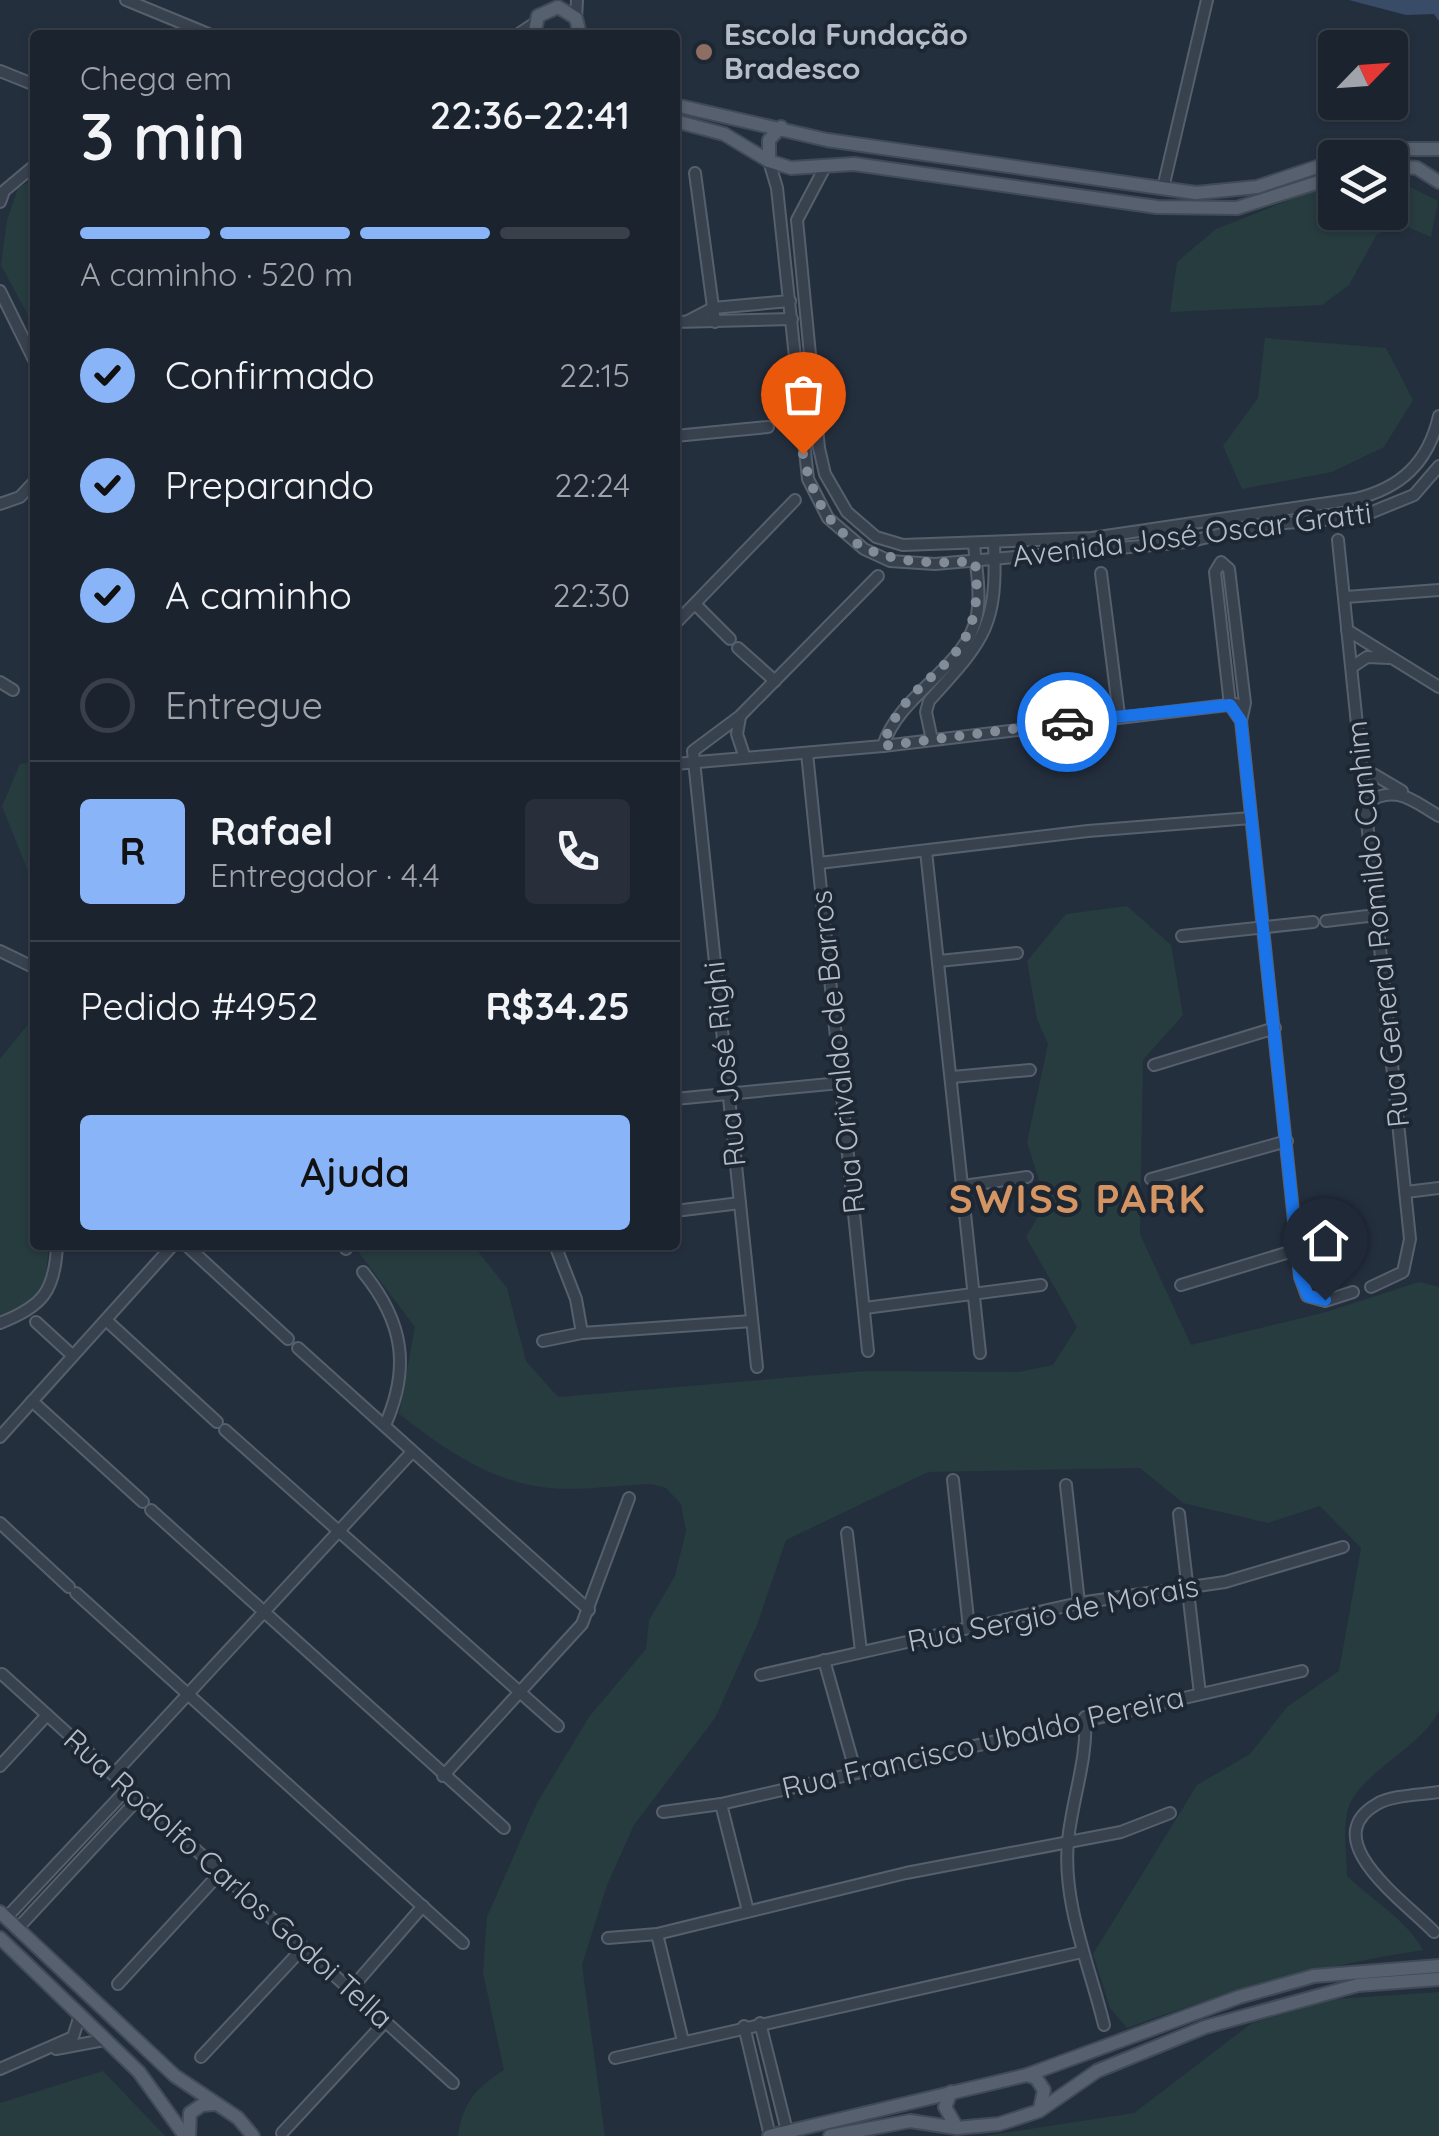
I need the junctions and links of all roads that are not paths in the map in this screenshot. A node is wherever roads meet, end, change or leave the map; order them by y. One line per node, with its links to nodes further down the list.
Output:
1 (126, 0): 6 (street)
2 (1206, 0): 23 (street)
3 (550, 4): 4 (main road); 5 (main road)
4 (573, 7)
5 (534, 29)
6 (199, 30)
7 (0, 71): 8 (street)
8 (30, 83)
9 (680, 106): 11 (main road)
10 (680, 123): 15 (main road)
11 (781, 127): 12 (main road); 15 (main road)
12 (827, 140): 16 (main road); 23 (main road)
13 (1408, 149): 14 (main road)
14 (1439, 149)
15 (769, 161): 16 (main road); 26 (street, Avenida José Oscar Gratti)
16 (825, 166): 22 (main road); 40 (street, Avenida José Oscar Gratti)
17 (1318, 166): 23 (main road)
18 (1408, 167): 21 (main road)
19 (30, 170): 24 (street)
20 (694, 173): 27 (street)
21 (1439, 182)
22 (1318, 183)
23 (1164, 188)
24 (1, 194)
25 (0, 293): 31 (street)
26 (790, 301): 27 (street); 28 (street, Avenida José Oscar Gratti)
27 (712, 308): 29 (street); 30 (street)
28 (792, 319): 30 (street); 42 (street, Avenida José Oscar Gratti)
29 (681, 322): 30 (street)
30 (715, 322)
31 (30, 352)
32 (1439, 416): 41 (street, Avenida José Oscar Gratti)
33 (768, 427): 34 (street)
34 (680, 436)
35 (1439, 466): 43 (street, Avenida José Oscar Gratti)
36 (30, 486): 38 (street)
37 (795, 500): 48 (street)
38 (0, 504)
39 (1338, 540): 47 (street, Rua General Romildo Canhim)
40 (974, 544): 41 (street, Avenida José Oscar Gratti); 42 (street)
41 (994, 544): 43 (street)
42 (975, 561): 43 (street, Avenida José Oscar Gratti); 64 (street)
43 (995, 561): 63 (street)
44 (1101, 573): 60 (street)
45 (878, 576): 54 (street)
46 (1439, 590): 47 (street)
47 (1346, 598): 50 (street, Rua General Romildo Canhim)
48 (696, 604): 49 (street); 54 (street)
49 (680, 618)
50 (1348, 630): 51 (street); 52 (street, Rua General Romildo Canhim)
51 (1390, 658): 52 (street); 55 (street)
52 (1352, 667): 70 (street, Rua General Romildo Canhim)
53 (0, 682): 56 (street)
54 (775, 682): 59 (street)
55 (1439, 687)
56 (13, 690)
57 (1245, 703): 58 (street); 58 (street); 61 (street)
58 (1230, 705): 60 (street); 61 (street)
59 (740, 716): 62 (street); 66 (street)
60 (1119, 716): 63 (street)
61 (1241, 721): 74 (street)
62 (718, 732): 67 (street); 68 (street)
63 (932, 740): 64 (street)
64 (883, 746): 65 (street)
65 (807, 753): 66 (street); 76 (street, Rua Orivaldo de Barros)
66 (744, 756): 67 (street)
67 (720, 759): 68 (street)
68 (693, 762): 69 (street); 91 (street, Rua José Righi)
69 (680, 763)
70 (1363, 768): 71 (street); 72 (street, Rua General Romildo Canhim)
71 (1414, 801): 72 (street); 73 (street)
72 (1366, 803): 77 (street, Rua General Romildo Canhim)
73 (1439, 816)
74 (1251, 818): 75 (street); 80 (street)
75 (926, 851): 76 (street); 84 (street)
76 (819, 862): 90 (street, Rua Orivaldo de Barros)
77 (1376, 916): 78 (street); 98 (street, Rua General Romildo Canhim)
78 (1326, 921)
79 (1312, 922): 80 (street)
80 (1264, 927): 81 (street); 86 (street)
81 (1182, 936)
82 (0, 951): 85 (street)
83 (1017, 953): 84 (street)
84 (939, 961): 89 (street)
85 (30, 966)
86 (1275, 1028): 87 (street); 93 (street)
87 (1154, 1065)
88 (1030, 1070): 89 (street)
89 (952, 1077): 96 (street)
90 (840, 1083): 91 (street); 112 (street, Rua Orivaldo de Barros)
91 (729, 1093): 92 (street); 99 (street, Rua José Righi)
92 (680, 1098)
93 (1287, 1141): 95 (street); 105 (street)
94 (1027, 1177): 96 (street)
95 (1151, 1179)
96 (963, 1186): 110 (street)
97 (1439, 1188): 98 (street)
98 (1406, 1192): 109 (street, Rua General Romildo Canhim)
99 (740, 1203): 100 (street); 114 (street, Rua José Righi)
100 (680, 1210)
101 (57, 1250): 116 (street)
102 (169, 1250): 113 (street)
103 (191, 1250): 118 (street)
104 (557, 1250): 117 (street)
105 (1296, 1250): 108 (street); 111 (street)
106 (364, 1272): 126 (street)
107 (1041, 1285): 110 (street)
108 (1181, 1285)
109 (1371, 1287)
110 (972, 1292): 112 (street); 122 (street)
111 (1353, 1292)
112 (865, 1308): 121 (street, Rua Orivaldo de Barros)
113 (106, 1320): 123 (street); 134 (street)
114 (752, 1321): 117 (street); 124 (street, Rua José Righi)
115 (36, 1322): 123 (street)
116 (0, 1323)
117 (582, 1333): 119 (street)
118 (288, 1339)
119 (543, 1341)
120 (298, 1348): 126 (street)
121 (868, 1352)
122 (980, 1353)
123 (72, 1356): 125 (street)
124 (757, 1367)
125 (32, 1401): 127 (street); 140 (street)
126 (385, 1425): 128 (street)
127 (0, 1437)
128 (412, 1452): 134 (street); 139 (street)
129 (953, 1480): 141 (street)
130 (1066, 1485): 138 (street)
131 (628, 1498): 139 (street)
132 (1178, 1514): 137 (street)
133 (0, 1523): 149 (street)
134 (338, 1531): 140 (street); 147 (street)
135 (848, 1533): 142 (street)
136 (1343, 1547): 137 (street, Rua Sergio de Morais)
137 (1188, 1586): 138 (street, Rua Sergio de Morais); 148 (street)
138 (1079, 1603): 141 (street, Rua Sergio de Morais)
139 (589, 1610): 147 (street)
140 (264, 1616): 149 (street); 156 (street)
141 (969, 1628): 142 (street, Rua Sergio de Morais)
142 (860, 1651): 143 (street, Rua Sergio de Morais)
143 (824, 1660): 146 (street, Rua Sergio de Morais); 154 (street)
144 (1302, 1671): 148 (street, Rua Francisco Ubaldo Pereira)
145 (2, 1674): 150 (street, Rua Rodolfo Carlos Godoi Tella)
146 (761, 1675)
147 (518, 1692): 152 (street); 156 (street)
148 (1200, 1694): 151 (street, Rua Francisco Ubaldo Pereira)
149 (190, 1695): 155 (street); 166 (street)
150 (48, 1714): 153 (street); 155 (street, Rua Rodolfo Carlos Godoi Tella)
151 (1085, 1717): 154 (street, Rua Francisco Ubaldo Pereira); 164 (street)
152 (558, 1726)
153 (0, 1766)
154 (855, 1770): 160 (street, Rua Francisco Ubaldo Pereira)
155 (114, 1774): 157 (street, Rua Rodolfo Carlos Godoi Tella)
156 (443, 1776): 163 (street)
157 (128, 1788): 159 (street, Rua Rodolfo Carlos Godoi Tella); 168 (street)
158 (1439, 1792): 170 (street)
159 (138, 1798): 165 (street, Rua Rodolfo Carlos Godoi Tella); 169 (street)
160 (720, 1804): 161 (street, Rua Francisco Ubaldo Pereira); 167 (street)
161 (663, 1812)
162 (1170, 1813): 164 (street)
163 (504, 1828)
164 (1068, 1843): 167 (street); 176 (street)
165 (219, 1874): 175 (street, Rua Rodolfo Carlos Godoi Tella); 179 (street)
166 (423, 1906): 174 (street); 180 (street)
167 (748, 1911): 171 (street)
168 (3, 1915): 169 (main road)
169 (18, 1928): 195 (main road)
170 (1434, 1932)
171 (657, 1934): 173 (street); 187 (street)
172 (0, 1938): 181 (main road)
173 (608, 1938)
174 (463, 1942)
175 (302, 1949): 180 (street, Rua Rodolfo Carlos Godoi Tella); 189 (street)
176 (1082, 1952): 183 (street); 184 (street)
177 (1439, 1966): 192 (main road)
178 (1439, 1979): 196 (main road)
179 (118, 1984)
180 (350, 1990): 182 (street, Rua Rodolfo Carlos Godoi Tella)
181 (80, 2015): 186 (main road); 188 (street)
182 (385, 2022): 193 (street, Rua Rodolfo Carlos Godoi Tella); 199 (street)
183 (760, 2023): 185 (street); 198 (street)
184 (1104, 2025)
185 (744, 2026): 187 (street); 202 (street)
186 (104, 2040): 188 (street); 200 (main road)
187 (683, 2041): 190 (street)
188 (45, 2050): 191 (street)
189 (201, 2057)
190 (615, 2058)
191 (0, 2068)
192 (1028, 2075): 194 (main road); 196 (main road)
193 (454, 2083)
194 (951, 2092): 197 (main road); 198 (main road)
195 (218, 2104): 200 (main road); 201 (main road)
196 (1039, 2111): 197 (main road)
197 (956, 2128): 203 (main road)
198 (787, 2131): 202 (main road)
199 (282, 2133)
200 (187, 2136)
201 (253, 2136)
202 (769, 2136)
203 (830, 2136)

